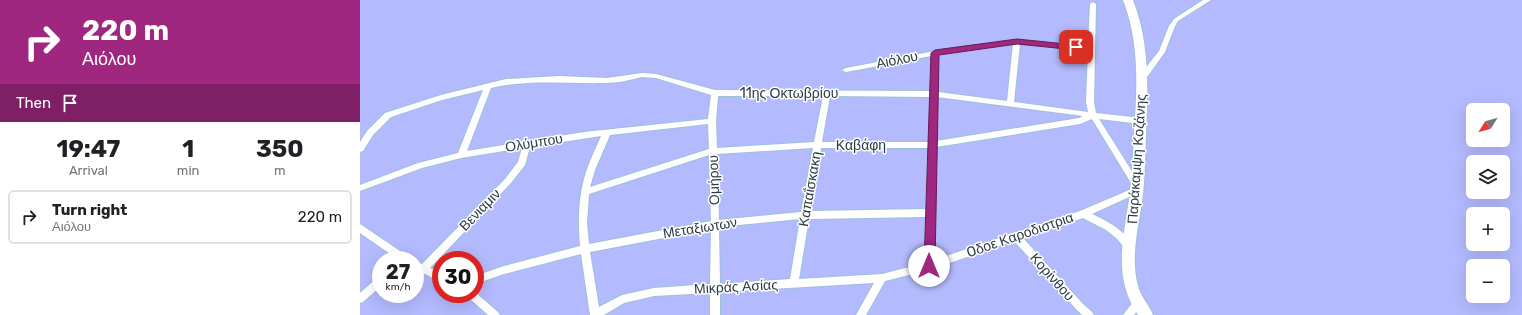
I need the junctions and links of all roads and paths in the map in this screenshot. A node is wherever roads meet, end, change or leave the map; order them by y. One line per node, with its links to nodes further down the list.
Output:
1 (1128, 0): 8 (main road, Παράκαμψη Κοζάνης)
2 (1208, 0): 8 (street)
3 (1092, 4): 5 (street)
4 (1017, 41): 5 (street, Αιόλου); 6 (street, Αιόλου); 13 (street)
5 (1091, 49): 14 (street)
6 (935, 53): 7 (street, Αιόλου); 12 (street)
7 (846, 70)
8 (1142, 78): 15 (main road, Παράκαμψη Κοζάνης)
9 (488, 86): 10 (street, 11ης Οκτωβρίου); 21 (street, 11ης Οκτωβρίου); 23 (street)
10 (715, 93): 11 (street, 11ης Οκτωβρίου); 16 (street, Ομήρου)
11 (827, 94): 12 (street, 11ης Οκτωβρίου); 19 (street, Καπαΐσκακη)
12 (933, 94): 13 (street, 11ης Οκτωβρίου); 20 (street)
13 (1010, 104): 14 (street, 11ης Οκτωβρίου)
14 (1093, 115): 15 (street, Καβάφη); 20 (street, Καβάφη); 25 (street)
15 (1141, 121): 25 (main road, Παράκαμψη Κοζάνης)
16 (712, 122): 17 (street, Ολύμπου); 22 (street, Ομήρου)
17 (607, 132): 18 (street, Ολύμπου); 26 (street)
18 (527, 145): 23 (street, Ολύμπου); 36 (street, Βενιαμιν)
19 (818, 145): 20 (street, Καβάφη); 22 (street, Καβάφη); 29 (street, Καπαΐσκακη)
20 (932, 145): 27 (street)
21 (360, 149)
22 (713, 151): 26 (street, Καβάφη); 30 (street, Ομήρου)
23 (461, 155): 24 (street, Ολύμπου)
24 (360, 188)
25 (1137, 188): 28 (street, Oδοε Καροδιστρια); 33 (main road, Παράκαμψη Κοζάνης)
26 (585, 192): 34 (street)
27 (930, 213): 29 (street, Μεταξιωτων); 37 (street)
28 (1084, 214): 32 (street, Oδοε Καροδιστρια); 33 (street, Oδοε Καροδιστρια)
29 (804, 215): 30 (street, Μεταξιωτων); 40 (street, Καπαΐσκακη)
30 (715, 224): 34 (street, Μεταξιωτων); 42 (street, Ομήρου)
31 (360, 228): 35 (street)
32 (1016, 237): 37 (street, Oδοε Καροδιστρια); 50 (street, Κορίνθου)
33 (1129, 246): 45 (main road, Παράκαμψη Κοζάνης)
34 (585, 249): 38 (street, Μεταξιωτων); 47 (street)
35 (392, 251)
36 (424, 262)
37 (929, 266): 39 (street, Oδοε Καροδιστρια)
38 (484, 277)
39 (882, 278): 40 (street, Μικράς Ασίας); 49 (street)
40 (794, 284): 42 (street, Μικράς Ασίας)
41 (372, 288): 43 (street)
42 (715, 288): 47 (street, Μικράς Ασίας); 48 (street, Ομήρου)
43 (360, 299)
44 (481, 303): 46 (street)
45 (1137, 304): 51 (street); 52 (main road, Παράκαμψη Κοζάνης)
46 (495, 315)
47 (596, 315)
48 (715, 315)
49 (861, 315)
50 (1089, 315)
51 (1128, 315)
52 (1146, 315)

